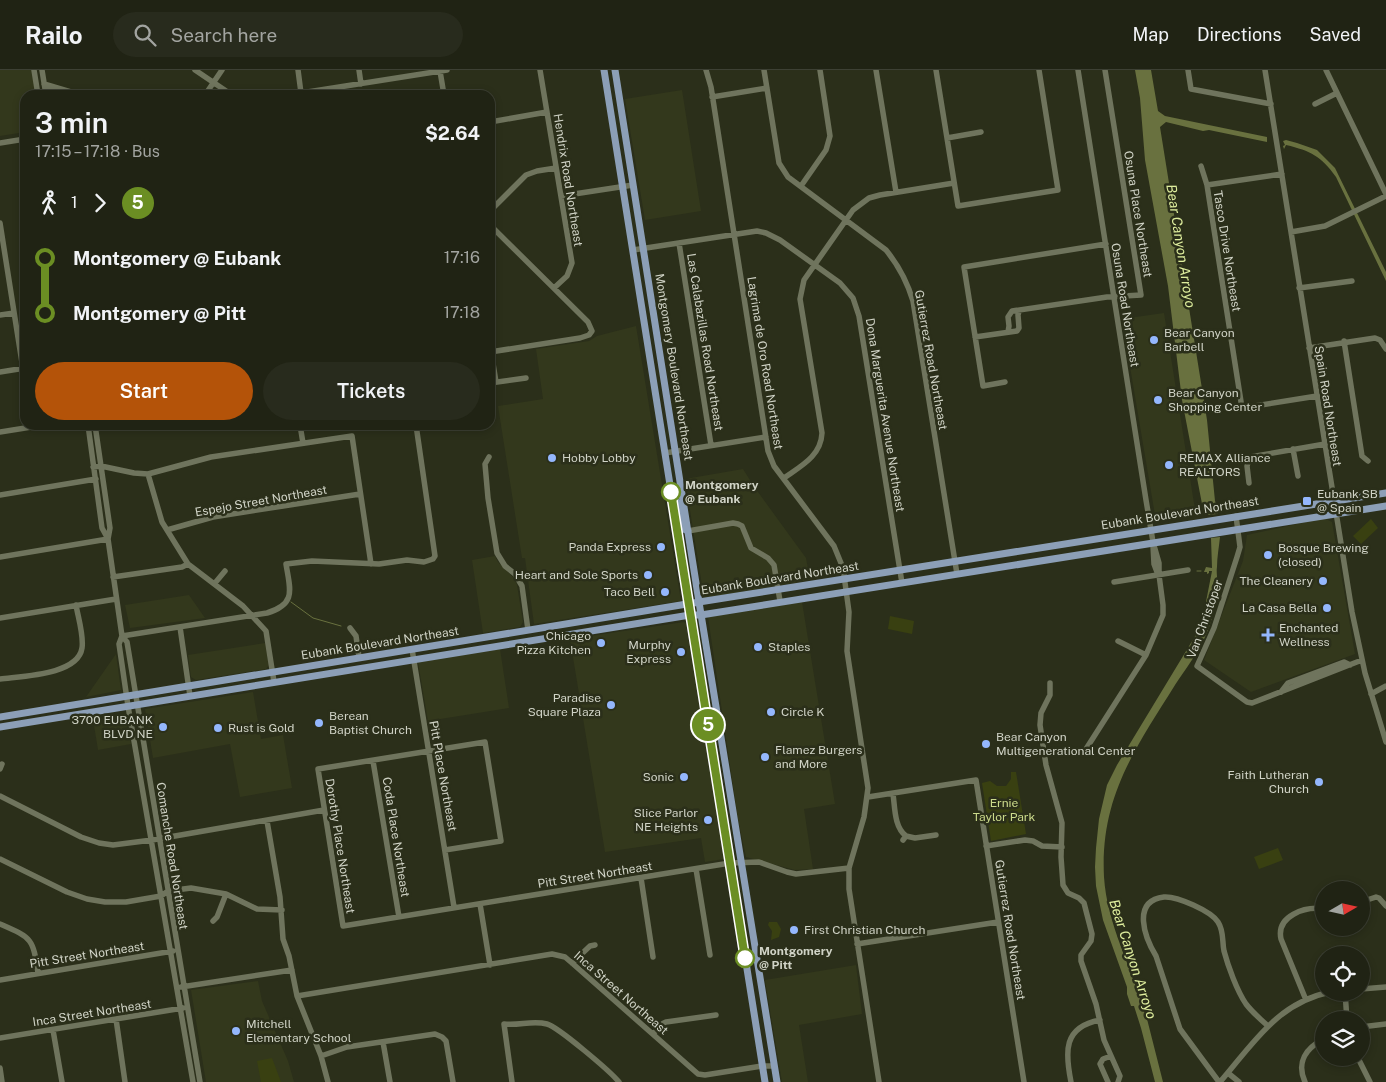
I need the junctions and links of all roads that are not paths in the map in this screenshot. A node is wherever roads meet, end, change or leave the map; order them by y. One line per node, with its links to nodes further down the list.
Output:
1 (34, 70): 28 (street)
2 (42, 70): 25 (street)
3 (195, 70): 24 (street)
4 (222, 70): 24 (street)
5 (298, 70): 33 (street)
6 (359, 70): 26 (street)
7 (448, 70): 22 (street)
8 (540, 70): 40 (street, Hendrix Road Northeast)
9 (604, 70): 53 (main road, Montgomery Boulevard Northeast)
10 (615, 70): 50 (main road, Montgomery Boulevard Northeast)
11 (706, 70): 37 (street, Lagrima de Oro Road Northeast)
12 (764, 70): 27 (street, Gutierrez Road Northeast)
13 (820, 70): 51 (street)
14 (876, 70): 54 (street)
15 (936, 70): 43 (street)
16 (1039, 70): 49 (street)
17 (1078, 70): 64 (street, Osuna Road Northeast)
18 (1105, 70): 71 (street, Osuna Place Northeast)
19 (1188, 70): 38 (street)
20 (1265, 70): 38 (street, Spain Road Northeast)
21 (1326, 70): 36 (street)
22 (440, 71): 23 (street); 35 (street)
23 (422, 72): 26 (street)
24 (214, 83): 31 (street); 32 (street)
25 (44, 84): 29 (street); 30 (street)
26 (361, 84): 34 (street)
27 (767, 88): 37 (street); 51 (street, Gutierrez Road Northeast)
28 (37, 90)
29 (45, 90)
30 (64, 90)
31 (209, 90)
32 (224, 90)
33 (299, 90)
34 (324, 90)
35 (443, 90)
36 (1337, 93): 39 (street); 55 (street)
37 (712, 97): 62 (street, Lagrima de Oro Road Northeast)
38 (1271, 104): 48 (street, Spain Road Northeast)
39 (1315, 104)
40 (547, 112): 41 (street); 47 (street, Hendrix Road Northeast)
41 (495, 121)
42 (982, 132): 43 (street)
43 (947, 138): 49 (street)
44 (20, 140): 45 (street)
45 (0, 143)
46 (1201, 166): 52 (street)
47 (556, 168): 56 (street, Hendrix Road Northeast); 57 (street)
48 (1282, 174): 52 (street, Tasco Drive Northeast); 61 (street, Spain Road Northeast)
49 (954, 183): 54 (street)
50 (633, 185): 53 (street); 65 (main road, Montgomery Boulevard Northeast)
51 (801, 186): 58 (street, Gutierrez Road Northeast)
52 (1207, 186): 87 (street, Tasco Drive Northeast)
53 (623, 187): 56 (street); 66 (main road, Montgomery Boulevard Northeast)
54 (896, 192): 58 (street)
55 (1386, 195): 61 (street)
56 (561, 196): 69 (street, Hendrix Road Northeast)
57 (495, 206)
58 (846, 220): 67 (street); 126 (street, Gutierrez Road Northeast)
59 (0, 223): 73 (street)
60 (495, 230): 69 (street)
61 (1291, 232): 70 (street, Spain Road Northeast)
62 (734, 234): 63 (street, Dona Marguerita Avenue Northeast); 67 (street, Dona Marguerita Avenue Northeast); 94 (street, Lagrima de Oro Road Northeast)
63 (679, 242): 65 (street, Dona Marguerita Avenue Northeast); 97 (street, Las Calabazillas Road Northeast)
64 (1106, 244): 71 (street, Osuna Road Northeast); 76 (street)
65 (644, 248): 66 (street, Dona Marguerita Avenue Northeast); 99 (main road, Montgomery Boulevard Northeast)
66 (633, 250): 100 (main road, Montgomery Boulevard Northeast)
67 (815, 265): 108 (street); 129 (street, Dona Marguerita Avenue Northeast)
68 (1352, 281): 70 (street)
69 (554, 288): 80 (street)
70 (1299, 288): 79 (street, Spain Road Northeast)
71 (1114, 298): 72 (street, Osuna Place Northeast); 119 (street, Osuna Road Northeast)
72 (1019, 311): 75 (street); 75 (street)
73 (14, 314): 74 (street); 78 (street)
74 (0, 316)
75 (1008, 332): 76 (street)
76 (975, 337): 85 (street)
77 (1344, 342): 79 (street); 81 (street); 102 (street)
78 (20, 346)
79 (1309, 348): 87 (street, Spain Road Northeast)
80 (495, 349)
81 (1386, 349)
82 (20, 369): 83 (street)
83 (0, 372)
84 (526, 378): 86 (street)
85 (1005, 382)
86 (495, 383)
87 (1317, 396): 96 (street, Spain Road Northeast)
88 (20, 429): 93 (street)
89 (89, 430): 103 (street, Comanche Road Northeast)
90 (96, 430): 104 (street, Comanche Road Northeast)
91 (301, 430): 95 (street)
92 (417, 430): 128 (street)
93 (0, 432)
94 (766, 437): 97 (street); 108 (street, Lagrima de Oro Road Northeast)
95 (303, 443): 105 (street); 112 (street)
96 (1325, 444): 98 (street); 115 (street, Spain Road Northeast)
97 (711, 445): 99 (street)
98 (1293, 449): 106 (street); 110 (street)
99 (676, 451): 100 (street); 122 (main road, Montgomery Boulevard Northeast)
100 (666, 453): 114 (main road, Montgomery Boulevard Northeast)
101 (489, 457): 152 (street)
102 (1368, 461)
103 (93, 466): 104 (street); 109 (street, Comanche Road Northeast)
104 (101, 466): 105 (street); 107 (street, Comanche Road Northeast)
105 (148, 474): 121 (street)
106 (1298, 476)
107 (103, 477): 109 (street); 123 (street, Comanche Road Northeast)
108 (784, 478): 135 (street, Lagrima de Oro Road Northeast)
109 (95, 479): 113 (street); 123 (street, Comanche Road Northeast)
110 (1249, 483)
111 (1386, 493): 115 (main road, Eubank Boulevard Northeast)
112 (360, 494): 121 (street, Espejo Street Northeast); 128 (street)
113 (0, 495)
114 (672, 499): 122 (main road); 144 (main road, Montgomery Boulevard Northeast)
115 (1333, 501): 117 (street, Spain Road Northeast); 118 (main road, Eubank Boulevard Northeast)
116 (1386, 506): 117 (main road, Eubank Boulevard Northeast)
117 (1335, 513): 120 (main road, Eubank Boulevard Northeast); 159 (street, Spain Road Northeast)
118 (1236, 516): 119 (main road, Eubank Boulevard Northeast); 120 (street, Van Christoper)
119 (1151, 529): 124 (street, Osuna Road Northeast); 126 (main road, Eubank Boulevard Northeast)
120 (1238, 529): 124 (main road, Eubank Boulevard Northeast); 159 (street, Van Christoper)
121 (167, 530): 127 (street)
122 (688, 531): 139 (street); 143 (main road, Montgomery Boulevard Northeast)
123 (108, 539): 125 (street); 134 (street, Comanche Road Northeast)
124 (1153, 542): 132 (main road, Eubank Boulevard Northeast); 133 (street, Osuna Road Northeast)
125 (0, 557)
126 (954, 561): 129 (main road, Eubank Boulevard Northeast); 132 (street, Gutierrez Road Northeast)
127 (188, 564): 134 (street); 138 (street)
128 (371, 564): 148 (street)
129 (900, 570): 135 (main road, Eubank Boulevard Northeast); 136 (street, Dona Marguerita Avenue Northeast)
130 (1188, 570): 133 (street)
131 (224, 571): 138 (street)
132 (956, 574): 136 (main road, Eubank Boulevard Northeast)
133 (1159, 575): 137 (street); 156 (street, Osuna Road Northeast)
134 (113, 577): 141 (street, Comanche Road Northeast)
135 (845, 580): 139 (main road, Eubank Boulevard Northeast); 140 (street, Lagrima de Oro Road Northeast)
136 (902, 582): 140 (main road, Eubank Boulevard Northeast)
137 (1114, 582)
138 (215, 583): 148 (street)
139 (778, 590): 142 (street); 143 (main road, Eubank Boulevard Northeast)
140 (846, 591): 142 (main road, Eubank Boulevard Northeast); 179 (street, Lagrima de Oro Road Northeast)
141 (116, 599): 145 (street); 153 (street, Comanche Road Northeast)
142 (780, 601): 147 (main road, Eubank Boulevard Northeast)
143 (698, 602): 144 (main road, Eubank Boulevard Northeast); 147 (main road, Montgomery Boulevard Northeast)
144 (689, 604): 146 (main road, Montgomery Boulevard Northeast); 152 (main road, Eubank Boulevard Northeast)
145 (76, 605): 149 (street); 161 (street)
146 (690, 615): 147 (main road, Eubank Boulevard Northeast); 158 (main road, Eubank Boulevard Northeast); 190 (main road, Montgomery Boulevard Northeast)
147 (701, 615): 189 (main road, Montgomery Boulevard Northeast)
148 (253, 616): 150 (street); 160 (street)
149 (0, 618)
150 (180, 627): 153 (street); 164 (street)
151 (350, 628): 157 (street)
152 (528, 630): 155 (main road, Eubank Boulevard Northeast)
153 (122, 636): 167 (street, Comanche Road Northeast)
154 (1118, 641): 156 (street)
155 (412, 649): 157 (main road, Eubank Boulevard Northeast); 158 (street, Pitt Place Northeast)
156 (1146, 655): 175 (street, Osuna Road Northeast)
157 (359, 657): 160 (main road, Eubank Boulevard Northeast)
158 (414, 659): 162 (main road, Eubank Boulevard Northeast); 174 (street, Pitt Place Northeast)
159 (1362, 660): 166 (street, Spain Road Northeast)
160 (273, 672): 162 (street); 164 (main road, Eubank Boulevard Northeast)
161 (0, 679)
162 (274, 682): 168 (main road, Eubank Boulevard Northeast)
163 (1050, 684): 186 (street)
164 (188, 686): 167 (main road, Eubank Boulevard Northeast); 168 (street)
165 (1386, 686): 166 (street)
166 (1370, 694): 173 (street, Spain Road Northeast)
167 (131, 695): 169 (street, Comanche Road Northeast); 170 (street, Comanche Road Northeast); 171 (main road, Eubank Boulevard Northeast)
168 (190, 696): 169 (main road, Eubank Boulevard Northeast)
169 (136, 705): 170 (main road, Eubank Boulevard Northeast); 183 (street, Comanche Road Northeast)
170 (128, 706): 172 (main road, Eubank Boulevard Northeast); 184 (street, Comanche Road Northeast)
171 (0, 717)
172 (0, 727)
173 (1386, 742)
174 (429, 752): 176 (street); 187 (street, Pitt Place Northeast); 187 (street)
175 (1079, 752)
176 (373, 761): 180 (street, Dorothy Place Northeast); 203 (street, Coda Place Northeast)
177 (893, 794): 179 (street); 182 (street); 185 (street, Gutierrez Road Northeast)
178 (0, 796): 184 (street)
179 (868, 797): 191 (street, Lagrima de Oro Road Northeast)
180 (324, 810): 181 (street); 207 (street, Dorothy Place Northeast)
181 (267, 821): 183 (street); 202 (street)
182 (936, 835)
183 (158, 839): 184 (street); 194 (street, Comanche Road Northeast)
184 (152, 840): 196 (street, Comanche Road Northeast)
185 (986, 846): 186 (street); 205 (street, Gutierrez Road Northeast)
186 (1062, 847): 230 (street)
187 (445, 850): 200 (street, Pitt Place Northeast)
188 (0, 860): 196 (street)
189 (741, 862): 190 (street, Pitt Street Northeast); 191 (street, Pitt Street Northeast); 242 (main road, Montgomery Boulevard Northeast)
190 (730, 863): 192 (street, Pitt Street Northeast); 241 (main road, Montgomery Boulevard Northeast)
191 (849, 868): 208 (street, Lagrima de Oro Road Northeast)
192 (696, 869): 193 (street, Pitt Street Northeast); 212 (street)
193 (641, 878): 198 (street, Pitt Street Northeast); 213 (street)
194 (168, 891): 195 (street); 196 (street); 210 (street, Comanche Road Northeast)
195 (226, 894): 202 (street); 204 (street)
196 (161, 896): 211 (street, Comanche Road Northeast)
197 (1370, 899): 199 (street)
198 (480, 904): 200 (street, Pitt Street Northeast); 215 (street)
199 (1386, 906)
200 (454, 907): 203 (street, Pitt Street Northeast)
201 (1315, 909): 225 (street)
202 (282, 910): 216 (street)
203 (399, 916): 207 (street, Pitt Street Northeast)
204 (213, 921)
205 (998, 922): 208 (street); 259 (street, Gutierrez Road Northeast)
206 (0, 924): 217 (street)
207 (343, 926)
208 (857, 944): 258 (street, Lagrima de Oro Road Northeast)
209 (595, 945): 214 (street)
210 (177, 951): 211 (street, Pitt Street Northeast); 219 (street, Comanche Road Northeast)
211 (170, 952): 217 (street, Pitt Street Northeast); 221 (street, Comanche Road Northeast)
212 (710, 955)
213 (653, 957)
214 (572, 963): 215 (street, Inca Street Northeast); 235 (street, Inca Street Northeast)
215 (490, 964): 223 (street, Inca Street Northeast)
216 (292, 970): 219 (street); 223 (street)
217 (38, 973): 218 (street, Pitt Street Northeast)
218 (0, 980)
219 (184, 987): 221 (street); 226 (street, Comanche Road Northeast)
220 (1386, 987): 222 (street)
221 (177, 988): 227 (street, Comanche Road Northeast)
222 (1370, 988)
223 (297, 996): 239 (street)
224 (1315, 997): 225 (street)
225 (1306, 1000): 232 (street)
226 (187, 1008): 227 (street, Inca Street Northeast); 250 (street, Comanche Road Northeast)
227 (180, 1009): 229 (street, Inca Street Northeast); 249 (street, Comanche Road Northeast)
228 (716, 1015): 235 (street)
229 (116, 1019): 234 (street, Inca Street Northeast); 248 (street)
230 (1100, 1020): 240 (street); 260 (street)
231 (1386, 1024): 233 (street)
232 (1268, 1026): 245 (street); 263 (street)
233 (1370, 1026)
234 (53, 1030): 236 (street, Inca Street Northeast); 247 (street)
235 (652, 1034): 241 (street, Inca Street Northeast)
236 (0, 1038)
237 (383, 1042): 239 (street); 252 (street); 253 (street)
238 (1315, 1044): 265 (street)
239 (321, 1056): 251 (street)
240 (1111, 1056): 261 (street); 262 (street)
241 (762, 1066): 242 (street, Inca Street Northeast); 256 (main road, Montgomery Boulevard Northeast)
242 (774, 1066): 257 (main road, Montgomery Boulevard Northeast)
243 (1362, 1066): 266 (street)
244 (0, 1068): 246 (street)
245 (1228, 1073): 263 (street); 264 (street)
246 (2, 1082)
247 (62, 1082)
248 (125, 1082)
249 (192, 1082)
250 (200, 1082)
251 (328, 1082)
252 (390, 1082)
253 (453, 1082)
254 (512, 1082): 255 (street)
255 (619, 1082)
256 (765, 1082)
257 (776, 1082)
258 (879, 1082)
259 (1024, 1082)
260 (1071, 1082)
261 (1108, 1082)
262 (1118, 1082)
263 (1219, 1082)
264 (1239, 1082)
265 (1305, 1082)
266 (1370, 1082)

